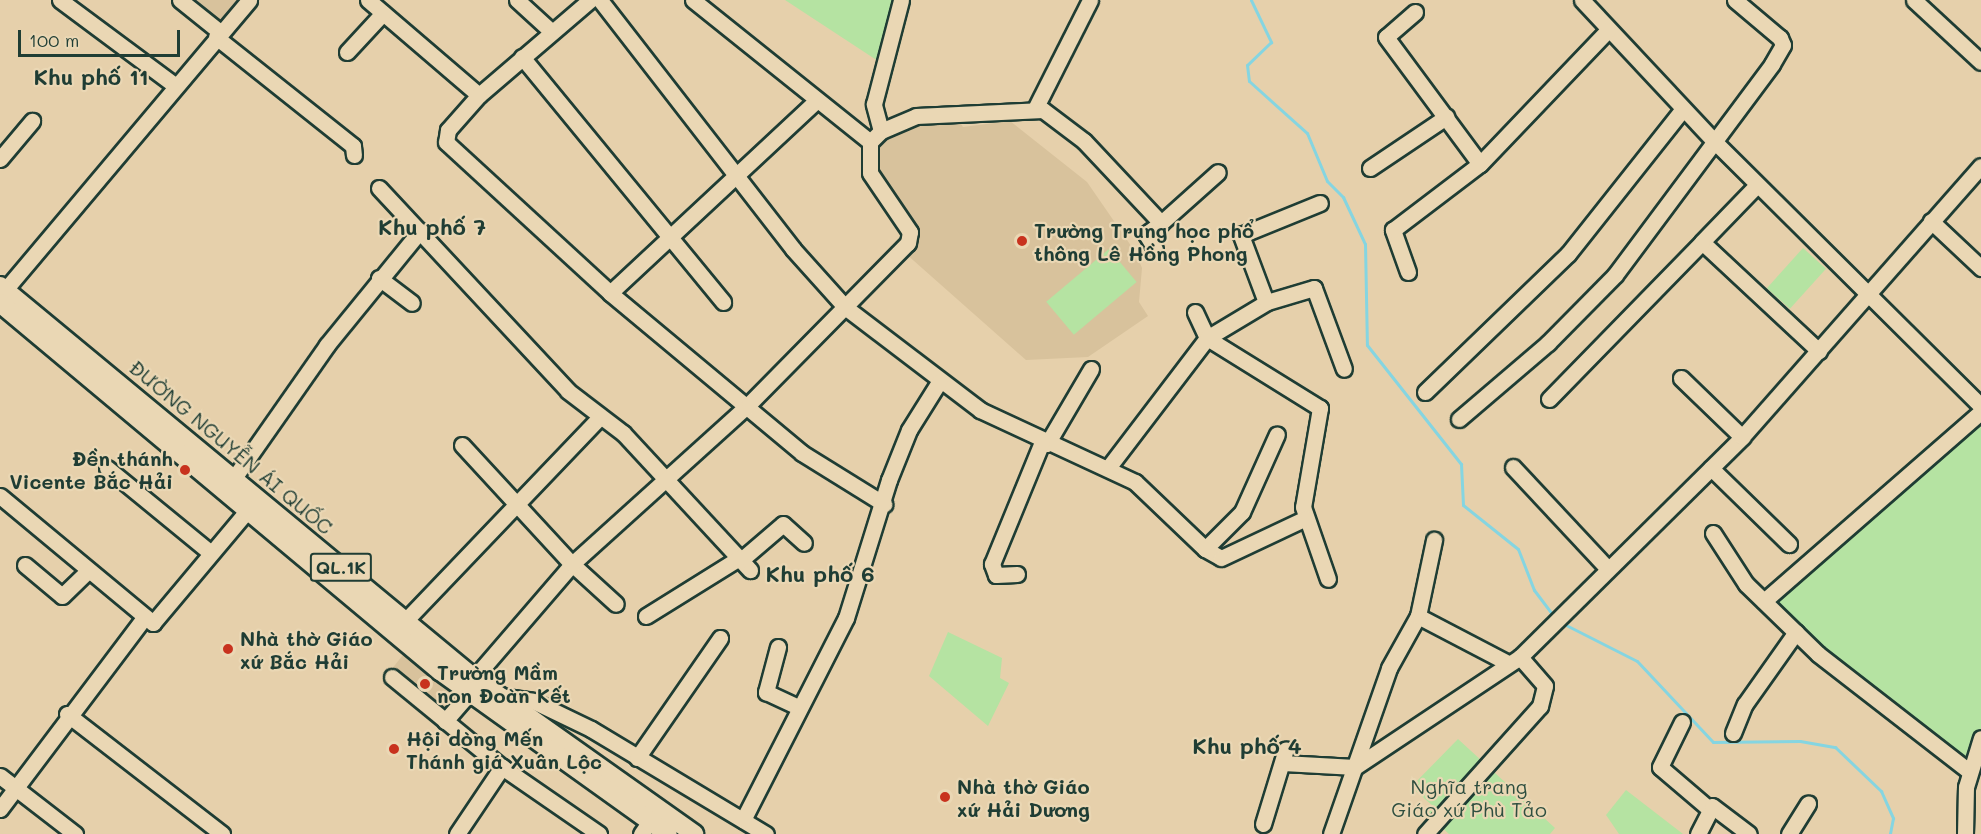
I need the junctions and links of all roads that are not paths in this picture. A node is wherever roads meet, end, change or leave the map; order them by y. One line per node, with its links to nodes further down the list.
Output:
1 (60, 0): 22 (street)
2 (180, 0): 18 (street)
3 (249, 0): 18 (street)
4 (368, 0): 15 (street)
5 (518, 0): 17 (street)
6 (590, 0): 17 (street)
7 (600, 0): 38 (street)
8 (693, 0): 24 (street)
9 (901, 0): 29 (street)
10 (1090, 0): 25 (street)
11 (1582, 0): 16 (street)
12 (1735, 0): 30 (street)
13 (1914, 0): 21 (street)
14 (1415, 12): 27 (street)
15 (383, 13): 19 (street); 23 (street)
16 (1608, 30): 26 (street); 34 (street)
17 (552, 32): 20 (street)
18 (218, 34): 22 (street); 32 (street)
19 (346, 52)
20 (522, 57): 23 (street); 45 (street)
21 (1981, 62)
22 (176, 86): 51 (street)
23 (479, 95): 52 (street)
24 (816, 101): 31 (street); 38 (street)
25 (1035, 109): 29 (street); 43 (street)
26 (1683, 110): 30 (street); 65 (street)
27 (1446, 117): 34 (street); 35 (street)
28 (32, 120): 33 (street)
29 (881, 130): 31 (street)
30 (1714, 141): 39 (street); 71 (street)
31 (870, 142): 57 (street)
32 (354, 155)
33 (0, 159)
34 (1480, 164): 49 (street)
35 (1370, 168)
36 (1980, 169): 42 (street)
37 (1218, 172): 43 (street)
38 (737, 177): 45 (street); 57 (street)
39 (1757, 185): 46 (street); 53 (street)
40 (379, 188): 44 (street)
41 (1320, 203): 55 (street)
42 (1931, 221): 48 (street); 53 (street)
43 (1161, 223): 47 (street)
44 (420, 231): 50 (street); 70 (street)
45 (668, 236): 52 (street); 54 (street)
46 (1702, 242): 60 (street); 66 (street)
47 (1155, 249)
48 (1981, 268)
49 (1408, 272)
50 (379, 278): 56 (street); 81 (street)
51 (2, 293): 81 (main road, ĐƯỜNG NGUYỄN ÁI QUỐC / QL.1K); 84 (main road, ĐƯỜNG NGUYỄN ÁI QUỐC / QL.1K)
52 (610, 293): 67 (street)
53 (1872, 295): 60 (street); 68 (street)
54 (723, 302)
55 (1266, 302): 59 (street); 62 (street)
56 (412, 303)
57 (845, 307): 64 (street); 67 (street)
58 (1195, 312): 59 (street)
59 (1207, 338): 78 (street); 86 (street)
60 (1819, 351): 73 (street)
61 (1091, 369): 74 (street)
62 (1344, 369)
63 (1681, 378): 73 (street)
64 (939, 382): 74 (street); 83 (street)
65 (1425, 392)
66 (1549, 399)
67 (748, 404): 80 (street); 83 (street)
68 (1981, 406)
69 (1981, 412): 100 (street)
70 (599, 418): 80 (street); 85 (street)
71 (1459, 419)
72 (1277, 434): 91 (street)
73 (1742, 437): 79 (street)
74 (1044, 443): 78 (street); 98 (street)
75 (462, 445): 85 (street)
76 (1513, 467): 96 (street)
77 (107, 468): 92 (street)
78 (1108, 468): 91 (street)
79 (1711, 468): 90 (street); 96 (street)
80 (666, 477): 93 (street); 94 (street)
81 (234, 478): 84 (main road, ĐƯỜNG NGUYỄN ÁI QUỐC / QL.1K)
82 (0, 496): 97 (street)
83 (884, 504): 113 (street)
84 (252, 505): 92 (street); 105 (main road, ĐƯỜNG NGUYỄN ÁI QUỐC / QL.1K); 111 (main road, ĐƯỜNG NGUYỄN ÁI QUỐC / QL.1K)
85 (516, 506): 94 (street); 105 (street)
86 (1306, 518): 91 (street); 99 (street)
87 (1713, 533): 100 (street)
88 (1434, 540): 103 (street)
89 (804, 543): 93 (street)
90 (1789, 544)
91 (1205, 549)
92 (211, 553): 104 (street)
93 (743, 563): 102 (street)
94 (572, 564): 101 (street); 111 (street)
95 (25, 565): 97 (street)
96 (1608, 569): 109 (street)
97 (87, 572): 104 (street)
98 (1017, 574)
99 (1328, 579)
100 (1764, 601): 106 (street)
101 (616, 604)
102 (646, 616)
103 (1418, 616): 109 (street); 121 (street)
104 (144, 618): 114 (street)
105 (405, 621): 111 (main road, ĐƯỜNG NGUYỄN ÁI QUỐC / QL.1K)
106 (1796, 632): 117 (street); 122 (street)
107 (720, 638): 119 (street)
108 (778, 647): 113 (street)
109 (1513, 659): 121 (street); 139 (street)
110 (392, 677): 115 (street)
111 (471, 686): 112 (main road, ĐƯỜNG NGUYỄN ÁI QUỐC / QL.1K); 115 (street); 130 (main road, ĐƯỜNG NGUYỄN ÁI QUỐC / QL.1K)
112 (497, 696): 119 (street); 136 (main road, ĐƯỜNG NGUYỄN ÁI QUỐC / QL.1K)
113 (798, 707): 128 (street)
114 (67, 714): 124 (street); 132 (street)
115 (445, 721): 120 (street)
116 (1682, 722): 126 (street)
117 (1733, 733)
118 (1981, 738): 122 (street)
119 (638, 758): 128 (street)
120 (502, 767): 133 (street); 134 (street)
121 (1355, 767): 129 (street); 138 (street)
122 (1969, 771): 143 (street)
123 (0, 776): 124 (street)
124 (16, 788): 127 (street); 131 (street)
125 (1808, 804): 142 (street)
126 (1708, 808): 140 (street); 141 (street)
127 (0, 809)
128 (743, 820): 137 (street)
129 (1263, 824)
130 (645, 828): 135 (main road, ĐƯỜNG NGUYỄN ÁI QUỐC / QL.1K)
131 (75, 834)
132 (222, 834)
133 (456, 834)
134 (599, 834)
135 (669, 834)
136 (694, 834)
137 (766, 834)
138 (1331, 834)
139 (1425, 834)
140 (1698, 834)
141 (1749, 834)
142 (1789, 834)
143 (1965, 834)

